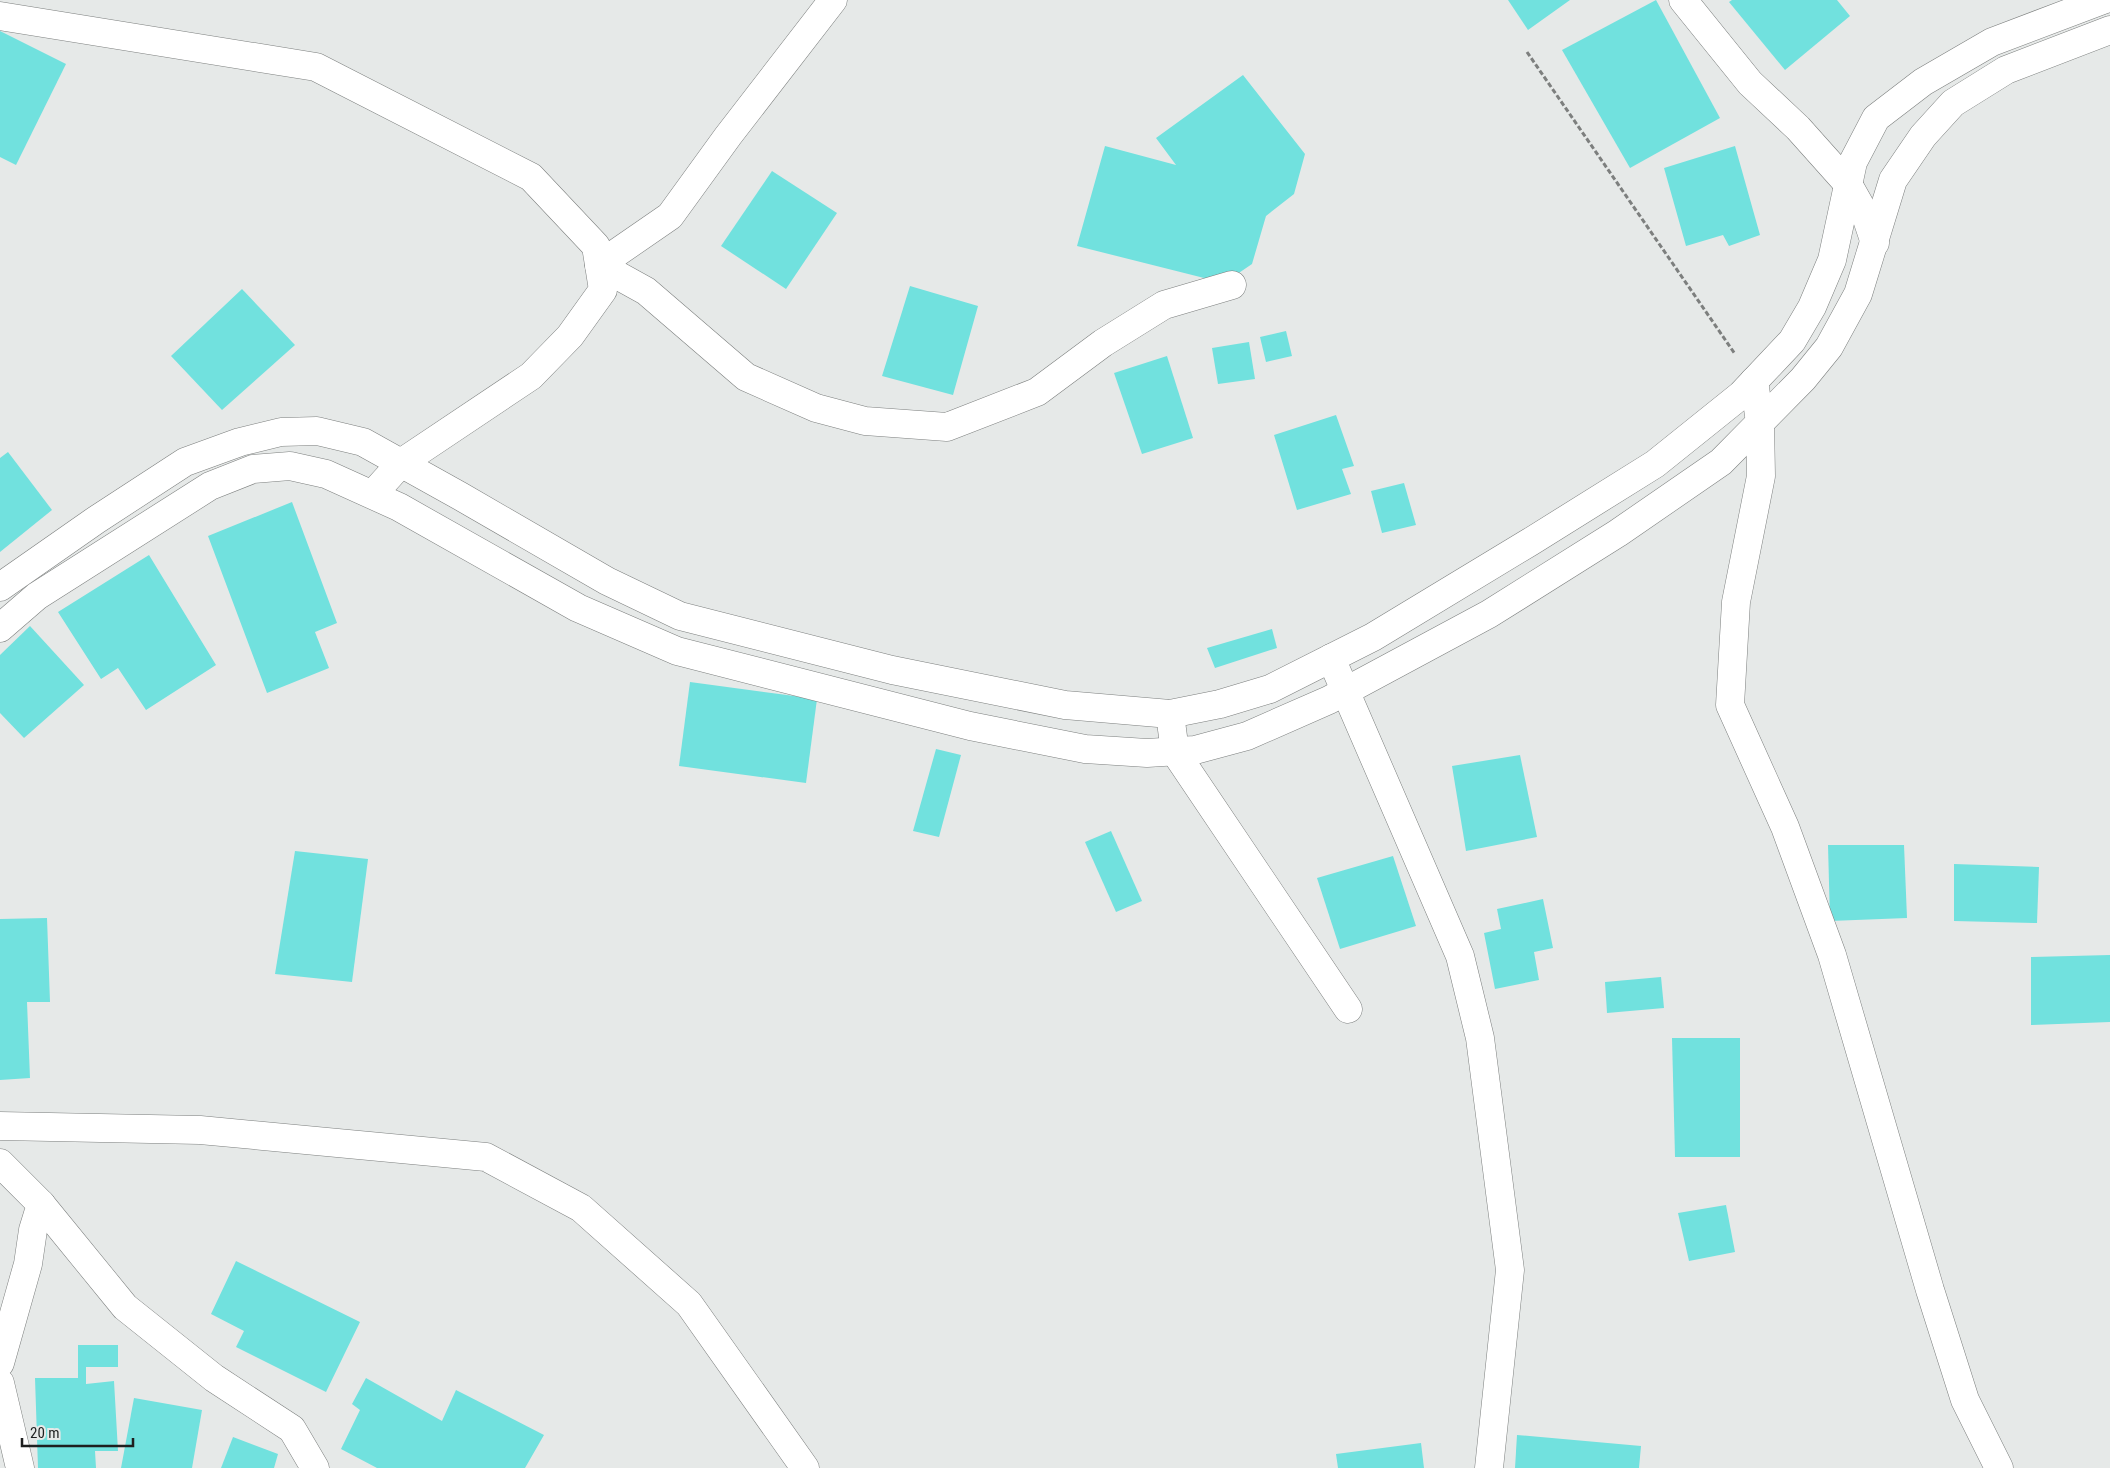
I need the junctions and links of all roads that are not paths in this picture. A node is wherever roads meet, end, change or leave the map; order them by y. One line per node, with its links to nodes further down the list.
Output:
1 (833, 0): 8 (street)
2 (1683, 0): 6 (street)
3 (2103, 0): 6 (street)
4 (0, 16): 8 (street)
5 (2110, 30): 7 (street)
6 (1848, 184): 7 (street); 10 (street)
7 (1875, 243): 11 (street)
8 (599, 265): 9 (street); 12 (street)
9 (1232, 285)
10 (1754, 381): 11 (street); 16 (street)
11 (1760, 422): 17 (street); 30 (street)
12 (400, 463): 13 (street); 14 (street); 18 (street)
13 (373, 494): 15 (street); 19 (street)
14 (0, 587)
15 (0, 628)
16 (1331, 658): 17 (street); 18 (street)
17 (1346, 691): 19 (street); 29 (street)
18 (1170, 714): 19 (street)
19 (1175, 752): 20 (street)
20 (1348, 1009)
21 (0, 1126): 28 (street)
22 (0, 1163): 23 (street)
23 (41, 1204): 24 (street); 27 (street)
24 (1, 1355)
25 (0, 1383): 26 (street)
26 (20, 1468)
27 (315, 1468)
28 (805, 1468)
29 (1489, 1468)
30 (1999, 1468)

